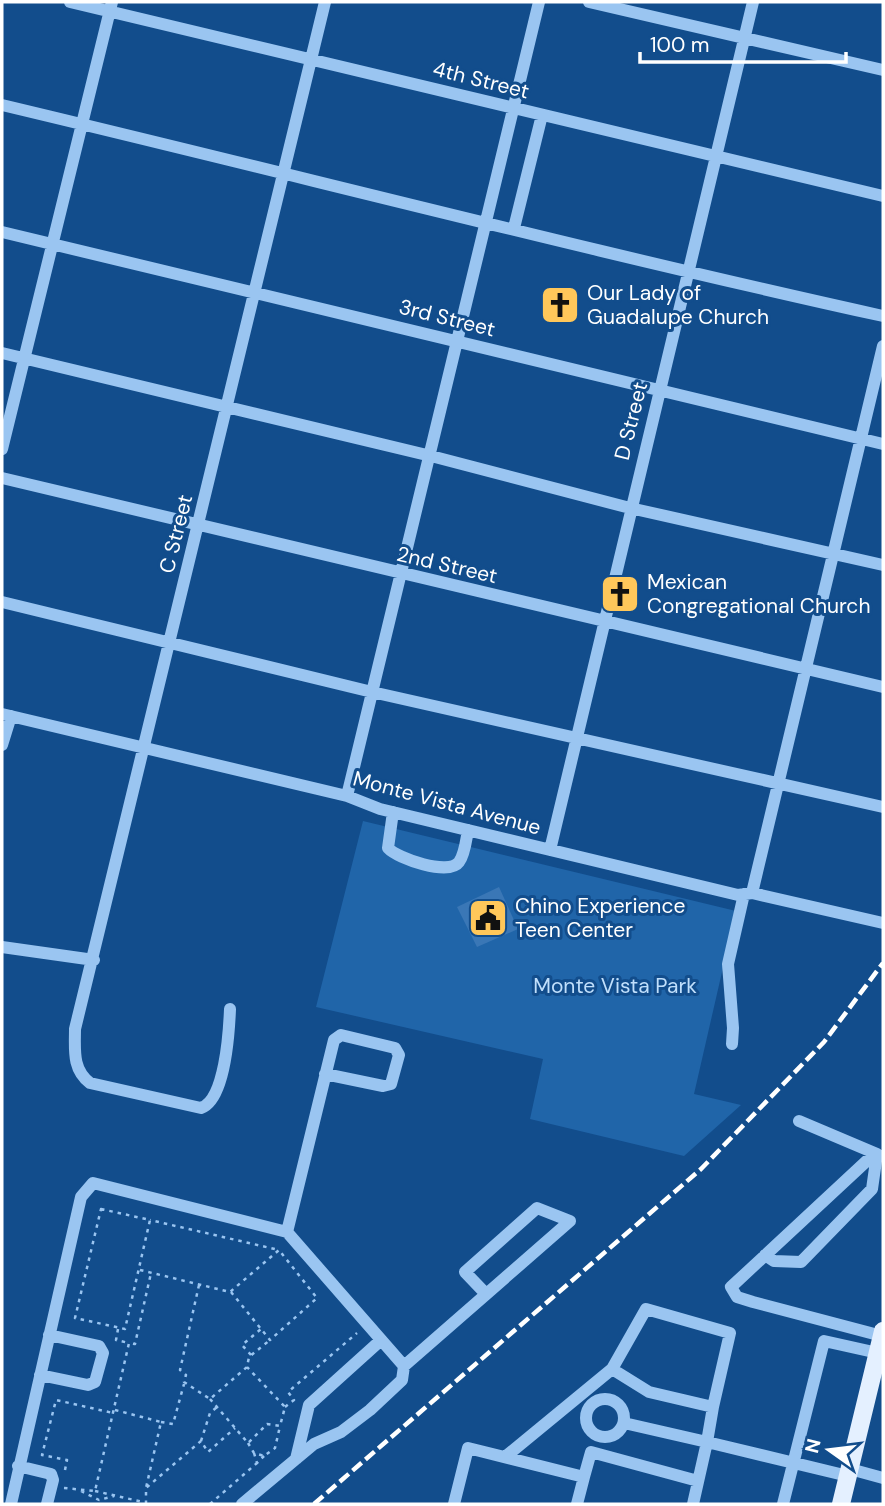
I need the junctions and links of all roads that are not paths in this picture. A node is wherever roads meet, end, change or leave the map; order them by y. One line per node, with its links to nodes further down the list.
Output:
1 (70, 2): 6 (street, 4th Street)
2 (325, 2): 8 (street, C Street)
3 (540, 2): 11 (street)
4 (589, 2): 7 (street)
5 (753, 2): 7 (street, D Street)
6 (110, 6): 8 (street, 4th Street); 13 (street)
7 (744, 39): 9 (street); 14 (street, D Street)
8 (311, 59): 11 (street, 4th Street); 15 (street, C Street)
9 (883, 70)
10 (2, 105): 13 (street)
11 (512, 107): 12 (street, 4th Street); 17 (street)
12 (542, 115): 14 (street, 4th Street); 18 (street)
13 (81, 124): 15 (street); 20 (street)
14 (715, 157): 16 (street, 4th Street); 21 (street, D Street)
15 (284, 173): 17 (street); 22 (street, C Street)
16 (883, 197)
17 (487, 221): 18 (street); 24 (street)
18 (514, 228): 21 (street)
19 (2, 232): 20 (street, 3rd Street)
20 (52, 244): 22 (street, 3rd Street); 27 (street)
21 (687, 273): 23 (street); 28 (street, D Street)
22 (255, 292): 24 (street, 3rd Street); 29 (street, C Street)
23 (883, 316)
24 (458, 341): 28 (street, 3rd Street); 33 (street)
25 (883, 346): 30 (street)
26 (2, 353): 27 (street)
27 (25, 358): 29 (street); 32 (street)
28 (659, 389): 30 (street, 3rd Street); 35 (street, D Street)
29 (228, 407): 33 (street); 36 (street, C Street)
30 (861, 438): 31 (street, 3rd Street); 37 (street)
31 (883, 444)
32 (2, 449)
33 (431, 456): 35 (street); 39 (street)
34 (2, 478): 36 (street, 2nd Street)
35 (630, 508): 37 (street); 41 (street, D Street)
36 (197, 526): 39 (street, 2nd Street); 42 (street, C Street)
37 (834, 552): 38 (street); 43 (street)
38 (883, 565)
39 (400, 574): 41 (street, 2nd Street); 45 (street)
40 (2, 602): 42 (street)
41 (603, 622): 43 (street, 2nd Street); 47 (street, D Street)
42 (170, 642): 45 (street); 49 (street, C Street)
43 (806, 668): 44 (street, 2nd Street); 50 (street)
44 (883, 687)
45 (372, 692): 47 (street); 51 (street)
46 (6, 715): 48 (street); 49 (street, Monte Vista Avenue)
47 (575, 739): 50 (street); 55 (street, D Street)
48 (2, 745)
49 (145, 748): 51 (street, Monte Vista Avenue); 59 (street, C Street)
50 (778, 783): 52 (street); 56 (street)
51 (347, 796): 53 (street, Monte Vista Avenue)
52 (883, 807)
53 (393, 812): 54 (street, Monte Vista Avenue); 54 (street)
54 (468, 830): 55 (street, Monte Vista Avenue)
55 (550, 850): 56 (street, Monte Vista Avenue)
56 (748, 893): 57 (street, Monte Vista Avenue); 61 (street)
57 (883, 923)
58 (2, 947): 59 (street)
59 (94, 960): 60 (street, C Street)
60 (230, 1009)
61 (732, 1044)
62 (326, 1074): 62 (street); 65 (street)
63 (799, 1121): 64 (street)
64 (880, 1155): 66 (street); 66 (street)
65 (287, 1232): 68 (street); 70 (street)
66 (765, 1255): 69 (street)
67 (486, 1294): 67 (street); 71 (street)
68 (48, 1335): 73 (street); 73 (street)
69 (881, 1340): 81 (street); 83 (main road)
70 (380, 1341): 71 (street); 80 (street)
71 (404, 1366): 80 (street)
72 (612, 1368): 74 (street); 74 (street); 79 (street)
73 (40, 1375): 82 (street)
74 (713, 1407): 77 (street)
75 (624, 1423): 76 (street); 76 (street); 77 (street)
76 (596, 1435): 78 (street)
77 (707, 1442): 81 (street); 86 (street)
78 (591, 1452): 84 (street); 86 (street)
79 (505, 1457): 84 (street); 90 (street)
80 (296, 1459): 89 (street)
81 (794, 1462): 83 (street); 93 (street)
82 (18, 1466): 87 (street); 88 (street)
83 (849, 1472): 85 (street); 94 (main road)
84 (584, 1477): 91 (street)
85 (883, 1478)
86 (698, 1481): 92 (street)
87 (11, 1504)
88 (47, 1504)
89 (242, 1504)
90 (454, 1504)
91 (577, 1504)
92 (693, 1504)
93 (783, 1504)
94 (841, 1504)

